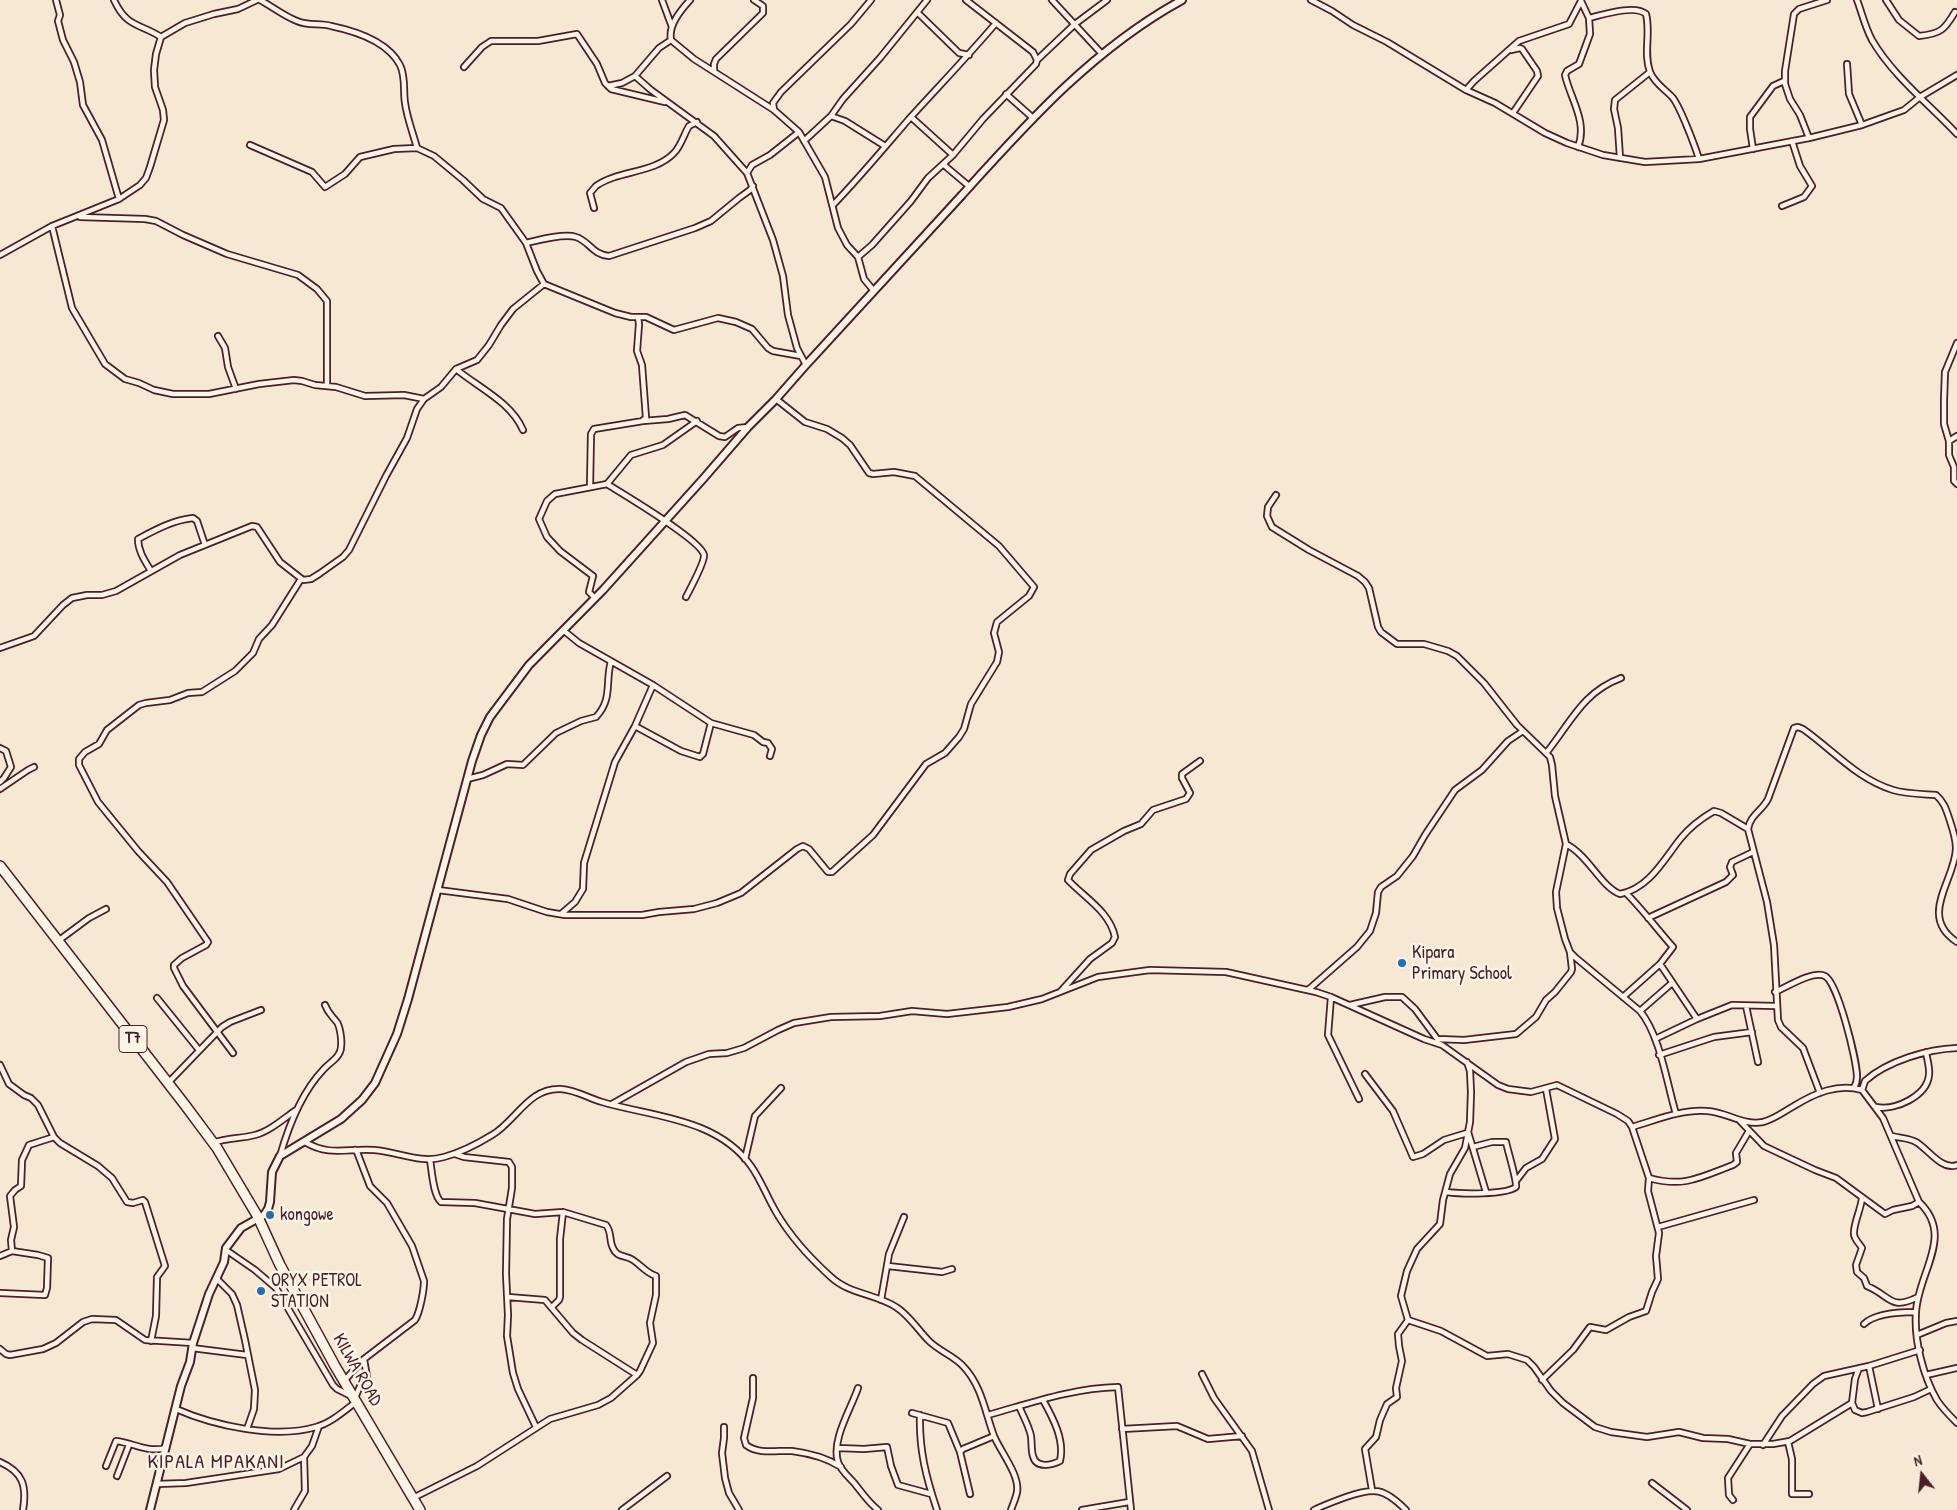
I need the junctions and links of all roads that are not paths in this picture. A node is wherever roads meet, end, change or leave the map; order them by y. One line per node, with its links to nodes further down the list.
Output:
1 (56, 0): 70 (street)
2 (114, 0): 24 (street)
3 (259, 0): 24 (street); 59 (street)
4 (662, 0): 23 (street)
5 (690, 0): 23 (street)
6 (754, 0): 34 (street)
7 (871, 0): 44 (street)
8 (926, 0): 19 (street)
9 (966, 0): 21 (street)
10 (1052, 0): 22 (street)
11 (1107, 0): 22 (street)
12 (1182, 0): 28 (main road)
13 (1311, 0): 40 (street)
14 (1826, 0): 38 (street)
15 (1858, 0): 42 (street)
16 (1886, 0): 18 (street)
17 (1581, 1): 20 (street); 26 (street)
18 (1955, 12)
19 (918, 13): 27 (street); 46 (street)
20 (1589, 18): 35 (street); 58 (street)
21 (996, 23): 29 (street); 30 (street)
22 (1075, 24): 28 (street); 30 (street)
23 (672, 27): 25 (street)
24 (162, 37): 70 (street)
25 (671, 40): 34 (street); 37 (street)
26 (1509, 50): 40 (street); 45 (street)
27 (959, 53): 29 (street); 31 (street)
28 (1102, 54): 48 (main road)
29 (969, 55): 31 (street)
30 (1037, 60): 41 (street)
31 (962, 63): 47 (street)
32 (1848, 64): 50 (street)
33 (464, 67): 39 (street)
34 (714, 70): 44 (street)
35 (1650, 72): 62 (street); 63 (street)
36 (1957, 74): 42 (street)
37 (635, 76): 39 (street); 43 (street)
38 (1784, 81): 53 (street); 60 (street)
39 (608, 86): 43 (street)
40 (1466, 90): 45 (street)
41 (1006, 94): 48 (street); 61 (street)
42 (1920, 97): 50 (street); 52 (street)
43 (669, 102): 49 (street)
44 (774, 110): 51 (street)
45 (1513, 114): 58 (street)
46 (831, 116): 54 (street); 57 (street)
47 (912, 117): 57 (street); 61 (street)
48 (1033, 118): 69 (main road)
49 (698, 122): 64 (street); 73 (street)
50 (1862, 125): 53 (street)
51 (799, 132): 54 (street); 65 (street)
52 (1957, 134)
53 (1809, 138): 55 (street)
54 (804, 141): 71 (street)
55 (1792, 141): 60 (street); 72 (street)
56 (250, 145): 59 (street)
57 (885, 146): 71 (street)
58 (1578, 147): 62 (street)
59 (416, 148): 76 (street)
60 (1753, 149): 63 (street)
61 (953, 155): 66 (street)
62 (1620, 158): 63 (street)
63 (1699, 159)
64 (739, 163): 65 (street); 67 (street)
65 (752, 165): 67 (street)
66 (944, 165): 69 (street); 78 (street)
67 (747, 173): 68 (street)
68 (753, 186): 76 (street); 84 (street)
69 (970, 187): 80 (main road)
70 (119, 199): 74 (street)
71 (832, 204): 78 (street)
72 (1782, 206)
73 (594, 208)
74 (76, 217): 75 (street); 87 (street)
75 (52, 226): 77 (street); 88 (street)
76 (526, 243): 79 (street)
77 (0, 255)
78 (858, 257): 80 (street)
79 (544, 284): 81 (street); 86 (street)
80 (874, 291): 85 (main road)
81 (638, 317): 84 (street); 91 (street)
82 (218, 336): 88 (street)
83 (1957, 343): 96 (street)
84 (801, 356): 85 (street)
85 (806, 365): 90 (main road)
86 (456, 369): 89 (street); 94 (street)
87 (327, 386): 88 (street); 89 (street)
88 (236, 389)
89 (424, 399): 104 (street)
90 (776, 399): 93 (main road); 130 (street)
91 (643, 421): 92 (street); 99 (street)
92 (697, 421): 93 (street); 97 (street)
93 (748, 427): 101 (main road)
94 (523, 430)
95 (1957, 436): 96 (street)
96 (1949, 441): 98 (street)
97 (607, 484): 99 (street); 101 (street)
98 (1957, 484)
99 (590, 486): 106 (street)
100 (1276, 495): 114 (street)
101 (666, 520): 105 (street); 106 (main road)
102 (205, 545): 103 (street); 103 (street); 104 (street)
103 (151, 571): 108 (street)
104 (301, 579): 150 (street)
105 (686, 597)
106 (595, 598): 107 (main road)
107 (563, 630): 109 (street); 120 (main road)
108 (0, 648)
109 (611, 661): 111 (street); 120 (street)
110 (1621, 678): 116 (street)
111 (653, 684): 112 (street); 113 (street)
112 (711, 723): 113 (street); 117 (street)
113 (635, 726): 130 (street)
114 (1523, 731): 116 (street); 137 (street)
115 (0, 748): 121 (street)
116 (1546, 752): 124 (street)
117 (770, 756)
118 (1200, 761): 138 (street)
119 (34, 767): 122 (street)
120 (467, 779): 127 (main road)
121 (0, 782)
122 (0, 789)
123 (1748, 830): 125 (street); 128 (street); 133 (street)
124 (1566, 844): 128 (street); 134 (street)
125 (1754, 852): 131 (street); 139 (street)
126 (1, 870): 132 (highway, T7)
127 (438, 890): 130 (street); 181 (main road)
128 (1626, 893): 131 (street)
129 (106, 909): 132 (street)
130 (561, 914)
131 (1648, 918): 135 (street)
132 (58, 941): 164 (highway, T7)
133 (1957, 942)
134 (1570, 952): 141 (street); 152 (street)
135 (1660, 964): 136 (street); 141 (street)
136 (1672, 983): 148 (street); 149 (street)
137 (1308, 990): 138 (street); 140 (street)
138 (1060, 992): 171 (street)
139 (1775, 992): 146 (street); 167 (street)
140 (1331, 997): 143 (street); 170 (street)
141 (1623, 997): 148 (street)
142 (157, 998): 156 (street)
143 (1350, 1005): 152 (street); 154 (street)
144 (325, 1006): 173 (street)
145 (1746, 1006): 146 (street); 149 (street); 151 (street)
146 (1776, 1006): 169 (street)
147 (261, 1010): 150 (street)
148 (1640, 1011): 153 (street)
149 (1697, 1019): 153 (street)
150 (216, 1032): 156 (street); 158 (street)
151 (1752, 1032): 159 (street); 161 (street)
152 (1438, 1039): 154 (street)
153 (1655, 1039): 159 (street)
154 (1442, 1046): 160 (street)
155 (1957, 1048): 157 (street)
156 (199, 1050): 164 (street)
157 (1926, 1052): 168 (street); 172 (street)
158 (233, 1053)
159 (1659, 1055): 174 (street)
160 (1467, 1062): 166 (street); 178 (street)
161 (1758, 1062)
162 (0, 1065): 180 (street)
163 (1365, 1074): 178 (street)
164 (168, 1083): 182 (highway, T7)
165 (781, 1088): 187 (street)
166 (1546, 1088): 176 (street); 191 (street)
167 (1854, 1088): 168 (street); 169 (street)
168 (1862, 1090): 172 (street)
169 (1820, 1093): 175 (street)
170 (1358, 1099)
171 (612, 1104): 185 (street); 187 (street)
172 (1876, 1107): 179 (street)
173 (297, 1110): 182 (street); 186 (street)
174 (1676, 1114): 175 (street); 176 (street)
175 (1740, 1121): 177 (street)
176 (1632, 1127): 190 (street)
177 (1749, 1131): 190 (street); 194 (street)
178 (1467, 1132): 183 (street); 192 (street)
179 (1892, 1136): 189 (street); 196 (street)
180 (54, 1137): 203 (street); 218 (street)
181 (305, 1142): 184 (street); 186 (main road)
182 (212, 1143): 199 (highway, T7)
183 (1473, 1147): 191 (street); 193 (street)
184 (355, 1150): 188 (street); 223 (street)
185 (455, 1154): 188 (street); 197 (street)
186 (280, 1156): 199 (main road)
187 (746, 1159): 211 (street)
188 (430, 1160): 197 (street)
189 (1957, 1165)
190 (1649, 1178): 201 (street)
191 (1516, 1181): 193 (street)
192 (1447, 1192): 193 (street); 214 (street)
193 (1486, 1192)
194 (1862, 1198): 196 (street); 210 (street)
195 (1754, 1200): 201 (street)
196 (1919, 1202): 210 (street)
197 (509, 1208): 198 (street); 209 (street)
198 (563, 1212): 212 (street); 227 (street)
199 (258, 1217): 202 (main road); 232 (highway, KILWA ROAD / T7)
200 (904, 1218): 205 (street)
201 (1658, 1227): 231 (street)
202 (226, 1250): 207 (main road); 235 (street)
203 (12, 1251): 204 (street); 208 (street)
204 (0, 1256)
205 (888, 1266): 206 (street); 211 (street)
206 (952, 1269)
207 (216, 1278): 219 (main road); 222 (street)
208 (0, 1293)
209 (508, 1297): 212 (street); 246 (street)
210 (1918, 1297): 213 (street)
211 (881, 1300): 243 (street)
212 (552, 1307): 227 (street)
213 (1916, 1312): 216 (street); 217 (street)
214 (1408, 1320): 231 (street); 267 (street)
215 (1957, 1321): 217 (street)
216 (1864, 1324)
217 (1917, 1335): 221 (street)
218 (151, 1341): 219 (street); 220 (street)
219 (193, 1345): 222 (street); 239 (main road)
220 (0, 1349)
221 (1920, 1350): 224 (street); 229 (street)
222 (247, 1355): 248 (street)
223 (364, 1359): 232 (street); 235 (street)
224 (1869, 1366): 225 (street); 240 (street)
225 (1859, 1368): 237 (street); 254 (street)
226 (1957, 1368): 229 (street)
227 (637, 1374): 246 (street)
228 (1202, 1374): 251 (street)
229 (1926, 1375): 234 (street)
230 (753, 1378): 262 (street)
231 (1542, 1380): 253 (street)
232 (344, 1381): 235 (highway, KILWA ROAD / T7)
233 (858, 1388): 257 (street)
234 (1931, 1388): 240 (street); 244 (street)
235 (356, 1400): 245 (street); 271 (highway, KILWA ROAD / T7)
236 (1043, 1400): 238 (street); 238 (street); 249 (street)
237 (1852, 1403): 240 (street); 252 (street)
238 (1019, 1406): 243 (street)
239 (176, 1409): 248 (street); 256 (main road)
240 (1878, 1409)
241 (912, 1413): 242 (street)
242 (920, 1415): 258 (street); 268 (street)
243 (988, 1415): 250 (street)
244 (1957, 1423)
245 (318, 1426): 248 (street); 259 (street)
246 (536, 1427): 271 (street)
247 (724, 1427): 279 (street)
248 (247, 1429)
249 (1122, 1429): 251 (street); 273 (street)
250 (994, 1436): 258 (street); 282 (street)
251 (1242, 1436): 285 (street)
252 (1788, 1442): 254 (street); 270 (street)
253 (1750, 1444): 254 (street); 272 (street)
254 (1763, 1444)
255 (129, 1445): 256 (street); 261 (street); 263 (street)
256 (166, 1448): 266 (main road)
257 (838, 1448): 262 (street); 268 (street)
258 (960, 1452): 269 (street)
259 (304, 1457): 266 (street); 276 (street)
260 (0, 1462): 274 (street)
261 (106, 1466)
262 (841, 1467): 280 (street)
263 (117, 1476)
264 (668, 1476): 278 (street)
265 (1652, 1482): 288 (street)
266 (157, 1484): 275 (main road)
267 (1372, 1490): 286 (street); 287 (street)
268 (931, 1494): 281 (street)
269 (970, 1494)
270 (1808, 1494)
271 (413, 1498): 277 (highway, KILWA ROAD / T7)
272 (1732, 1500)
273 (1128, 1502): 283 (street); 284 (street)
274 (23, 1510)
275 (150, 1510)
276 (294, 1510)
277 (420, 1510)
278 (622, 1510)
279 (739, 1510)
280 (878, 1510)
281 (937, 1510)
282 (1011, 1510)
283 (1082, 1510)
284 (1130, 1510)
285 (1270, 1510)
286 (1314, 1510)
287 (1406, 1510)
288 (1687, 1510)

